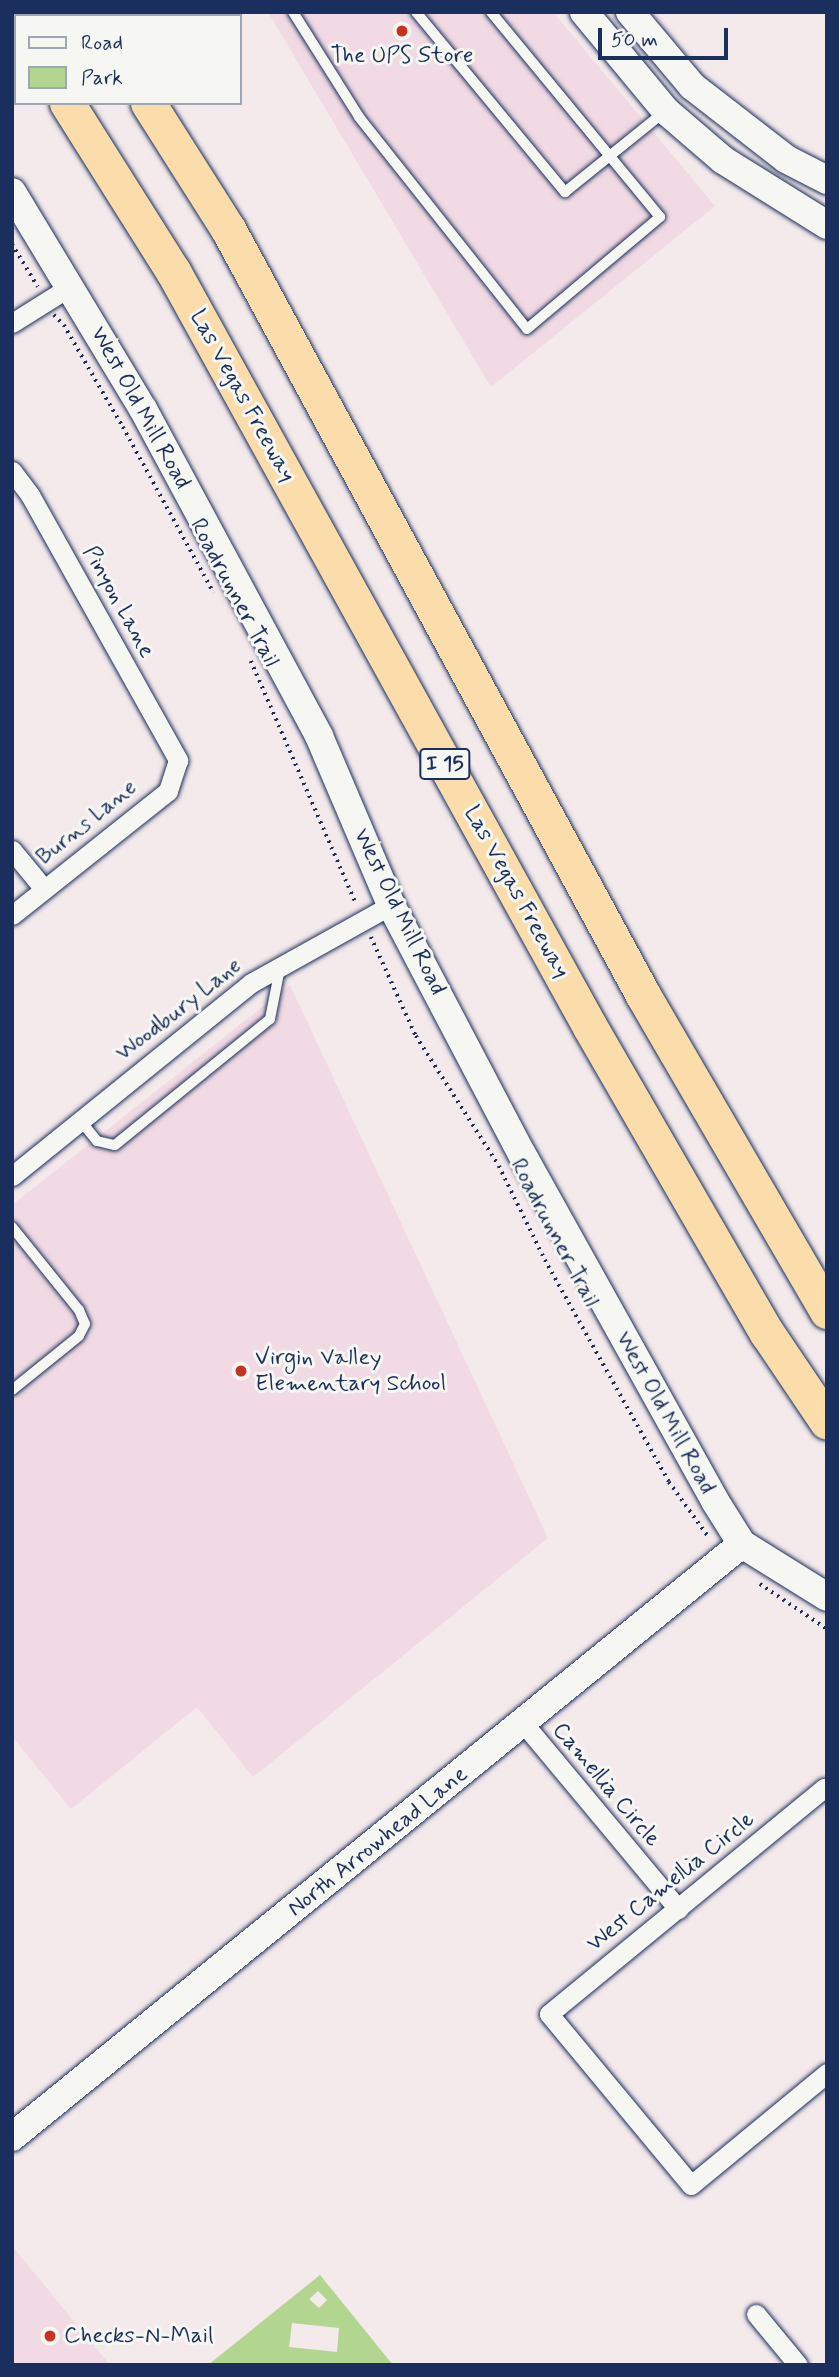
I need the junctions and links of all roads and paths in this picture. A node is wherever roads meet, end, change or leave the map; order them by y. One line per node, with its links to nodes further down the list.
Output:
1 (293, 12): 9 (lane)
2 (416, 12): 9 (lane)
3 (491, 12): 9 (lane)
4 (584, 12): 8 (street)
5 (631, 12): 10 (street)
6 (68, 105): 34 (highway, Las Vegas Freeway / I 15)
7 (149, 105): 32 (highway, I 15)
8 (666, 111): 9 (lane); 12 (street)
9 (609, 155)
10 (827, 180)
11 (12, 192): 15 (street, West Old Mill Road)
12 (827, 225)
13 (12, 244): 14 (path)
14 (34, 281)
15 (71, 286): 17 (street); 25 (street, West Old Mill Road)
16 (56, 320): 19 (path, Roadrunner Trail)
17 (12, 323)
18 (12, 471): 21 (street, Pinyon Lane)
19 (218, 598)
20 (247, 653): 24 (path, Roadrunner Trail)
21 (178, 760): 23 (street, Burns Lane)
22 (12, 850): 23 (street)
23 (44, 889): 26 (street, Burns Lane)
24 (354, 898)
25 (391, 905): 28 (street, Woodbury Lane); 36 (street, West Old Mill Road)
26 (12, 915)
27 (374, 942): 35 (path, Roadrunner Trail)
28 (281, 964): 29 (street, Woodbury Lane); 29 (lane)
29 (80, 1121): 30 (street, Woodbury Lane)
30 (12, 1175)
31 (12, 1227): 33 (lane)
32 (827, 1311)
33 (12, 1390)
34 (827, 1422)
35 (710, 1538)
36 (742, 1544): 38 (street, West Old Mill Road); 40 (street, North Arrowhead Lane)
37 (753, 1578): 39 (path)
38 (827, 1597)
39 (827, 1629)
40 (524, 1724): 42 (street, Camellia Circle); 44 (street, North Arrowhead Lane)
41 (825, 1790): 42 (street, West Camellia Circle)
42 (678, 1909): 43 (street, West Camellia Circle)
43 (827, 2073)
44 (12, 2137)
45 (756, 2314): 46 (street)
46 (798, 2365)

